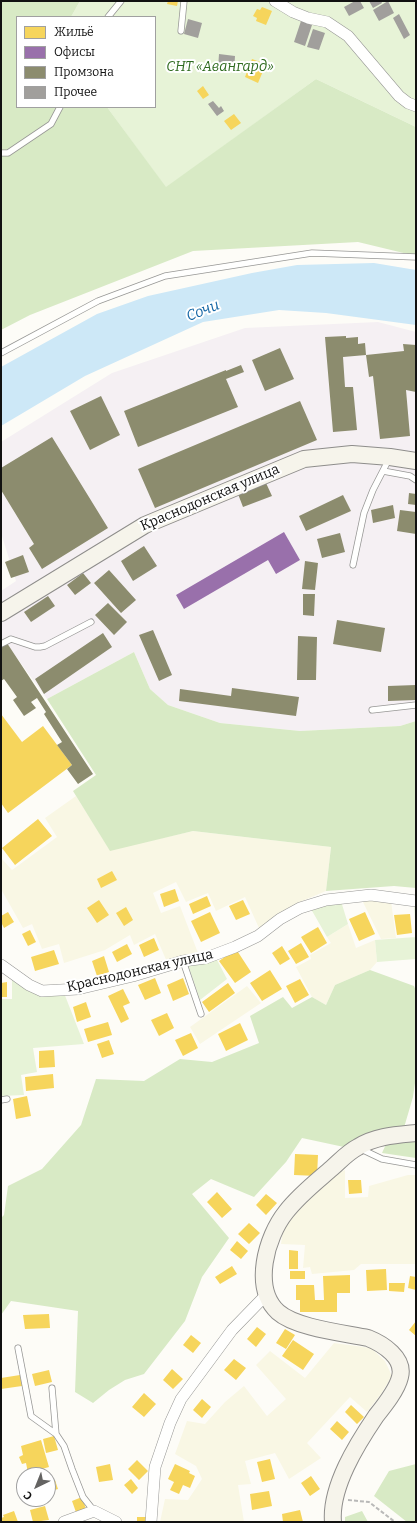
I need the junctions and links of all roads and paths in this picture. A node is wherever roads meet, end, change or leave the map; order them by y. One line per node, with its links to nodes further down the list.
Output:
1 (121, 1): 4 (lane)
2 (184, 1): 5 (lane)
3 (275, 1): 6 (street)
4 (109, 16)
5 (181, 31)
6 (416, 106)
7 (59, 108): 8 (lane)
8 (1, 154)
9 (416, 256): 10 (lane)
10 (1, 353)
11 (416, 461): 12 (street, Краснодонская улица)
12 (387, 464): 13 (lane); 14 (lane); 15 (street, Краснодонская улица)
13 (416, 480)
14 (353, 565)
15 (1, 613)
16 (91, 622): 17 (lane)
17 (1, 644)
18 (416, 706): 19 (lane)
19 (372, 710)
20 (416, 901): 21 (street, Краснодонская улица)
21 (183, 961): 22 (street, Краснодонская улица); 23 (lane)
22 (1, 965)
23 (201, 1014)
24 (416, 1133): 25 (street)
25 (357, 1147): 26 (lane); 27 (street)
26 (416, 1166)
27 (266, 1295): 31 (street); 35 (street)
28 (18, 1348): 30 (lane)
29 (52, 1388): 30 (lane)
30 (56, 1434): 32 (lane)
31 (334, 1500): 36 (street); 37 (path)
32 (94, 1511): 33 (street); 34 (street)
33 (64, 1522)
34 (116, 1522)
35 (151, 1522)
36 (333, 1522)
37 (395, 1522)

